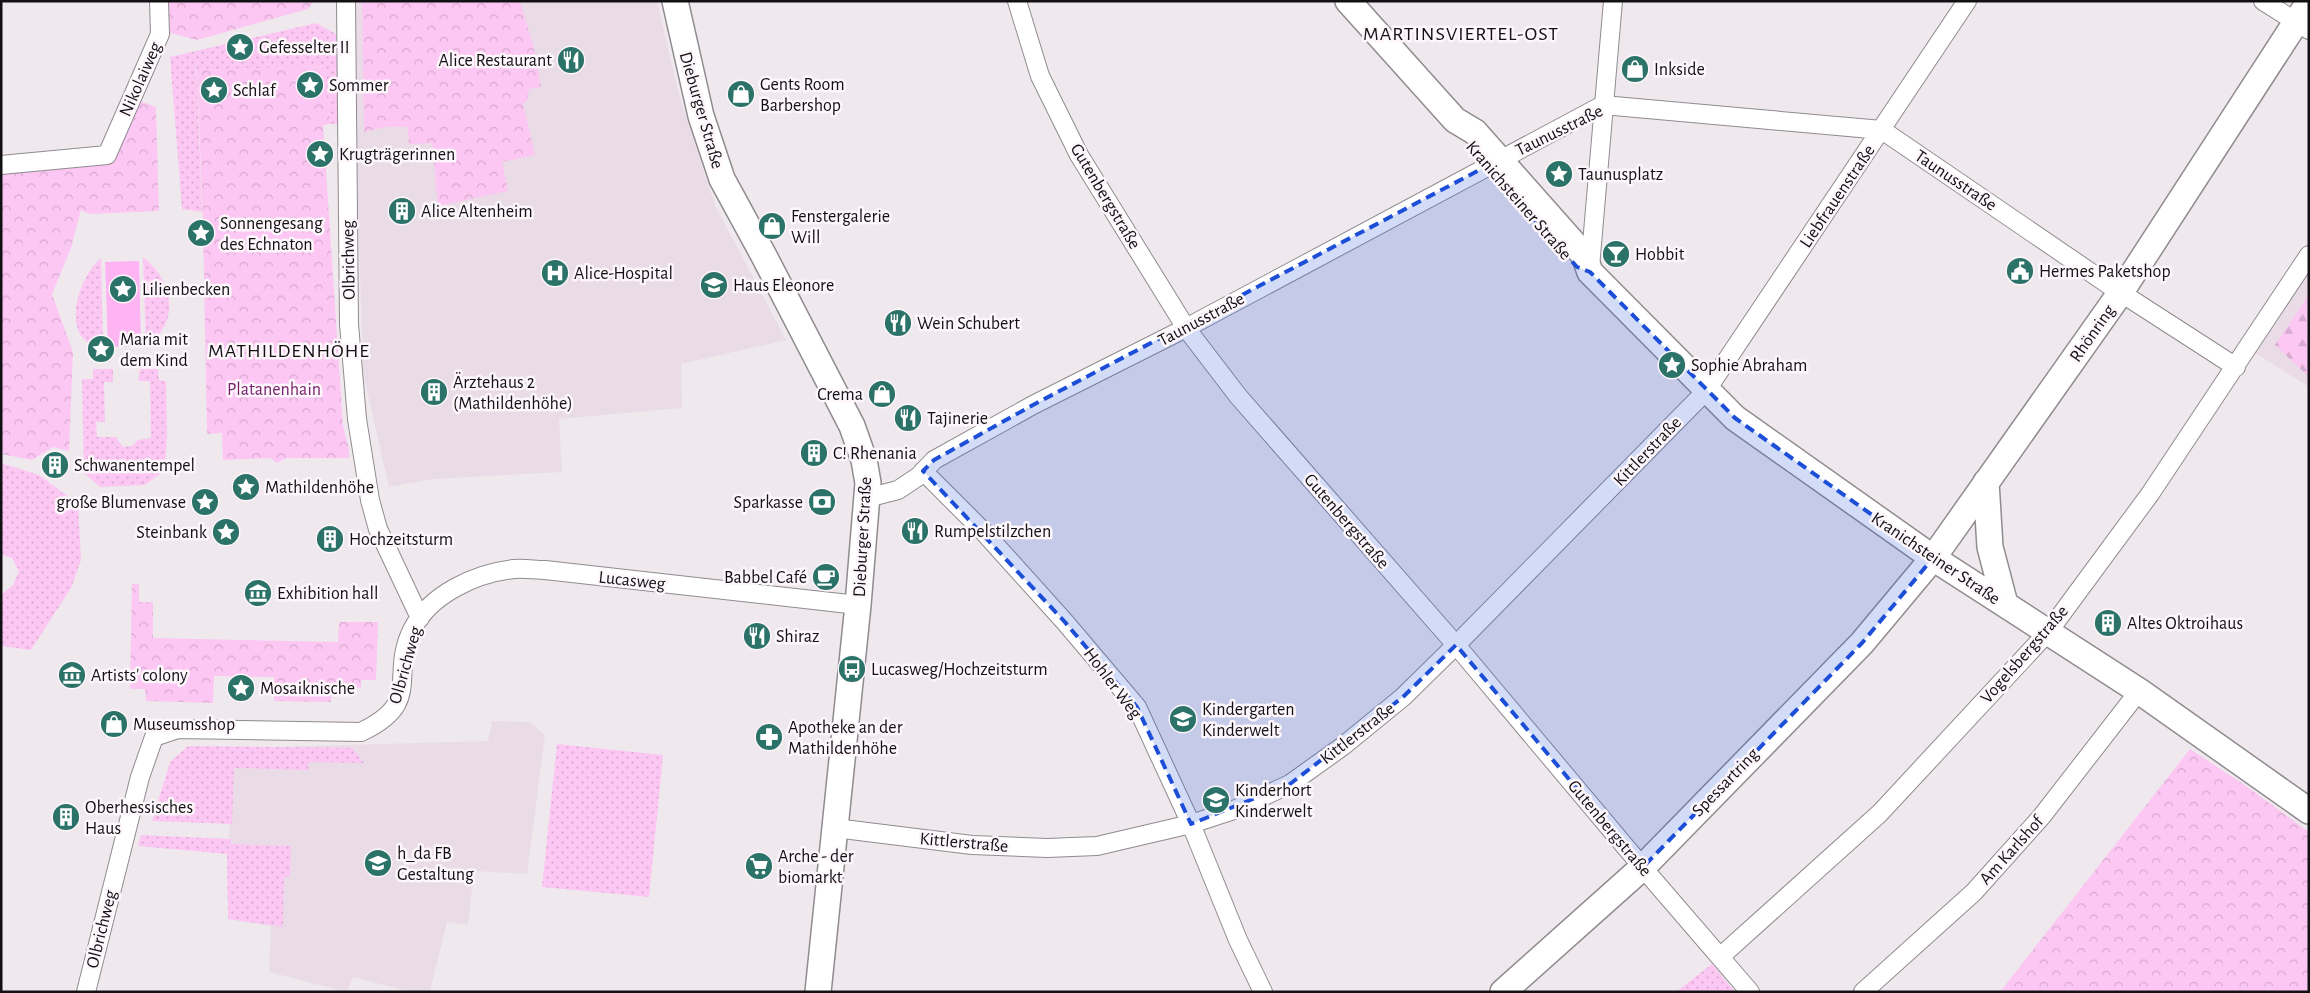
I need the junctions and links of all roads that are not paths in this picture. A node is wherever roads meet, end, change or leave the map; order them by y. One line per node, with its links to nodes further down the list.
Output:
1 (159, 1): 14 (street, Nikolaiweg)
2 (346, 1): 27 (street, Olbrichweg)
3 (675, 1): 23 (main road, Dieburger Straße)
4 (1018, 1): 18 (street, Gutenbergstraße)
5 (1348, 1): 13 (main road, Kranichsteiner Straße)
6 (1613, 1): 11 (street)
7 (1967, 1): 12 (street, Liebfrauenstraße)
8 (2263, 1): 10 (street)
9 (2309, 2): 10 (main road, Rhönring)
10 (2302, 27): 17 (main road, Rhönring)
11 (1603, 105): 12 (street, Taunusstraße); 13 (street, Taunusstraße); 16 (street)
12 (1882, 130): 17 (street, Taunusstraße); 20 (street, Liebfrauenstraße)
13 (1493, 163): 16 (main road, Kranichsteiner Straße); 18 (street, Taunusstraße)
14 (1, 165)
15 (2309, 256): 19 (street, Vogelsbergstraße)
16 (1590, 272): 20 (main road, Kranichsteiner Straße)
17 (2121, 292): 19 (street, Taunusstraße); 22 (main road, Rhönring)
18 (1186, 328): 21 (street, Taunusstraße); 29 (street, Gutenbergstraße)
19 (2236, 367): 28 (street, Vogelsbergstraße)
20 (1706, 391): 24 (main road, Kranichsteiner Straße); 29 (street, Kittlerstraße)
21 (923, 471): 23 (street, Taunusstraße); 32 (street, Hohler Weg)
22 (1986, 482): 24 (main road, Rhönring); 25 (main road)
23 (867, 498): 26 (main road, Dieburger Straße)
24 (1933, 558): 25 (main road, Kranichsteiner Straße); 34 (main road, Spessartring)
25 (2005, 604): 28 (main road, Kranichsteiner Straße)
26 (858, 605): 27 (street, Lucasweg); 33 (main road, Dieburger Straße)
27 (420, 618): 36 (street, Olbrichweg)
28 (2049, 631): 30 (main road, Kranichsteiner Straße); 35 (street, Vogelsbergstraße)
29 (1456, 645): 32 (street, Kittlerstraße); 34 (street, Gutenbergstraße)
30 (2139, 691): 31 (main road, Kranichsteiner Straße); 41 (street, Am Karlshof)
31 (2309, 811)
32 (1191, 824): 33 (street, Kittlerstraße); 38 (street, Hohler Weg)
33 (835, 828): 37 (main road, Dieburger Straße)
34 (1643, 867): 35 (street, Gutenbergstraße); 39 (main road, Spessartring)
35 (1720, 957): 40 (street, Gutenbergstraße)
36 (86, 992)
37 (818, 992)
38 (1263, 992)
39 (1503, 992)
40 (1750, 992)
41 (1863, 992)

